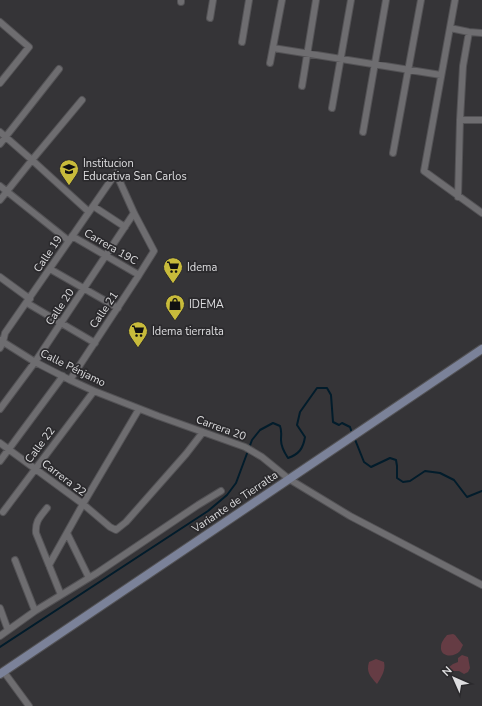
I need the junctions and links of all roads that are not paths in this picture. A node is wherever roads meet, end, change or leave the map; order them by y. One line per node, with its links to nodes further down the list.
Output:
1 (213, 0): 10 (street)
2 (248, 0): 15 (street)
3 (282, 0): 16 (street)
4 (316, 0): 17 (street)
5 (351, 0): 18 (street)
6 (386, 0): 20 (street)
7 (420, 0): 22 (street)
8 (452, 0): 9 (street)
9 (455, 0): 12 (street)
10 (210, 18)
11 (0, 22): 24 (street)
12 (450, 28): 13 (street); 23 (street)
13 (469, 32): 14 (street); 28 (street)
14 (482, 33)
15 (242, 42)
16 (273, 48): 17 (street); 19 (street)
17 (307, 53): 18 (street); 25 (street)
18 (341, 59): 20 (street); 27 (street)
19 (270, 63)
20 (375, 64): 22 (street); 31 (street)
21 (59, 68): 32 (street)
22 (408, 70): 23 (street); 34 (street)
23 (441, 75): 38 (street)
24 (0, 82)
25 (302, 86)
26 (82, 100): 35 (street)
27 (332, 108)
28 (460, 120): 29 (street); 38 (street)
29 (482, 120)
30 (0, 132): 32 (street)
31 (363, 132)
32 (6, 137): 33 (street); 35 (street)
33 (0, 144)
34 (394, 153)
35 (32, 160): 37 (street); 40 (street)
36 (0, 186): 37 (street, Carrera 19C)
37 (8, 192): 39 (street); 44 (street, Carrera 19C)
38 (458, 197): 42 (street)
39 (0, 200)
40 (91, 209): 41 (street, Calle 19); 43 (street); 44 (street, Calle 19)
41 (134, 213): 43 (street, Calle 20); 47 (street, Calle 21)
42 (482, 213)
43 (125, 227): 45 (street, Calle 20)
44 (70, 239): 45 (street, Carrera 19C); 46 (street, Calle 19)
45 (106, 256): 47 (street, Carrera 19C); 49 (street, Calle 20)
46 (50, 269): 49 (street); 50 (street, Calle 19)
47 (139, 275): 51 (street, Calle 21)
48 (0, 277): 50 (street)
49 (84, 289): 51 (street); 52 (street, Calle 20)
50 (28, 301): 52 (street); 53 (street, Calle 19)
51 (118, 308): 54 (street, Calle 21)
52 (61, 323): 54 (street); 56 (street, Calle 20)
53 (1, 343): 56 (street, Calle Pénjamo)
54 (95, 343): 58 (street, Calle 21)
55 (482, 349): 67 (main road, Variante de Tierralta)
56 (35, 362): 57 (street, Calle Pénjamo); 60 (street, Calle 20)
57 (63, 376): 58 (street, Calle Pénjamo); 64 (street)
58 (70, 380): 59 (street, Calle Pénjamo)
59 (94, 390): 61 (street, Calle Pénjamo); 66 (street, Calle 22)
60 (0, 409)
61 (140, 409): 62 (street, Carrera 20); 69 (street)
62 (203, 432): 67 (street, Carrera 20); 69 (street, Carrera 22)
63 (0, 442): 64 (street, Carrera 22)
64 (9, 449): 65 (street); 66 (street, Carrera 22)
65 (0, 461)
66 (35, 469): 69 (street, Carrera 22); 71 (street, Calle 22)
67 (289, 478): 76 (street, Carrera 20); 82 (main road, Variante de Tierralta)
68 (221, 491): 75 (street)
69 (82, 504): 72 (street)
70 (47, 508): 74 (street)
71 (3, 512)
72 (67, 533): 74 (street); 75 (street)
73 (15, 560): 79 (street)
74 (49, 565): 77 (street)
75 (89, 578): 77 (street)
76 (482, 585)
77 (61, 595): 79 (street)
78 (0, 608): 80 (street)
79 (35, 611): 80 (street)
80 (8, 630): 81 (street)
81 (0, 636)
82 (2, 673): 83 (street)
83 (29, 706)

